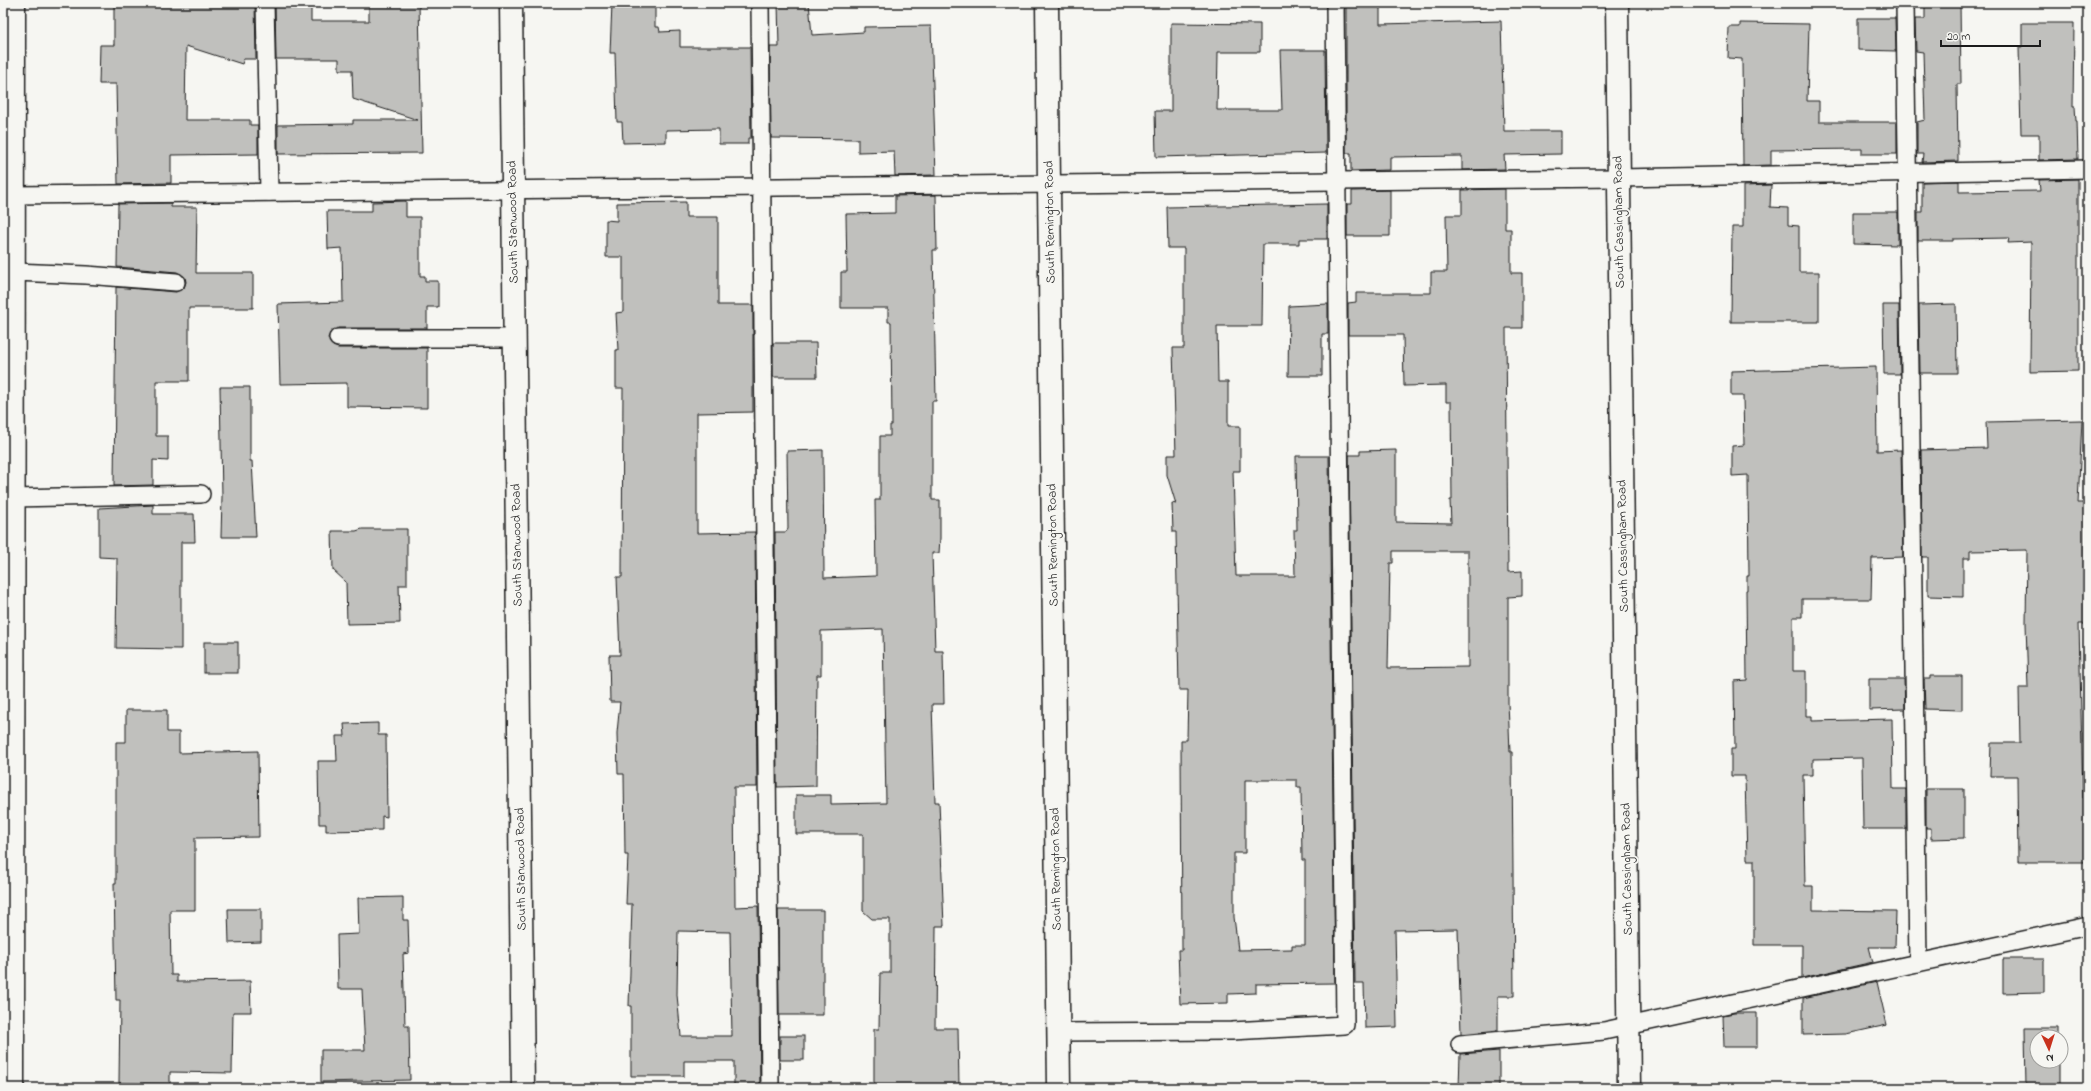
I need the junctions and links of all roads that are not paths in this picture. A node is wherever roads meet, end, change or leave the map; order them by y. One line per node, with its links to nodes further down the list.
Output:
1 (14, 3): 17 (street)
2 (265, 3): 16 (lane)
3 (511, 3): 15 (street, South Stanwood Road)
4 (760, 3): 14 (lane)
5 (1047, 3): 13 (street, South Remington Road)
6 (1335, 3): 12 (lane)
7 (1617, 3): 11 (street, South Cassingham Road)
8 (1905, 3): 10 (lane)
9 (2088, 169): 10 (lane)
10 (1907, 172): 11 (lane); 25 (lane)
11 (1619, 178): 12 (lane); 26 (street, South Cassingham Road)
12 (1337, 181): 13 (lane); 27 (lane)
13 (1049, 184): 14 (lane); 27 (street, South Remington Road)
14 (762, 187): 15 (lane); 31 (lane)
15 (513, 190): 16 (lane); 21 (street, South Stanwood Road)
16 (269, 192): 17 (lane)
17 (14, 195): 18 (street)
18 (14, 272): 19 (lane); 23 (street)
19 (176, 282)
20 (338, 338): 21 (lane)
21 (515, 338): 30 (street, South Stanwood Road)
22 (201, 494): 23 (lane)
23 (13, 498): 29 (street)
24 (2088, 926): 25 (lane)
25 (1918, 963): 26 (lane)
26 (1628, 1026): 28 (lane); 33 (street, South Cassingham Road)
27 (1058, 1032): 32 (street, South Remington Road)
28 (1460, 1044)
29 (13, 1088)
30 (523, 1088)
31 (770, 1088)
32 (1059, 1088)
33 (1629, 1088)

